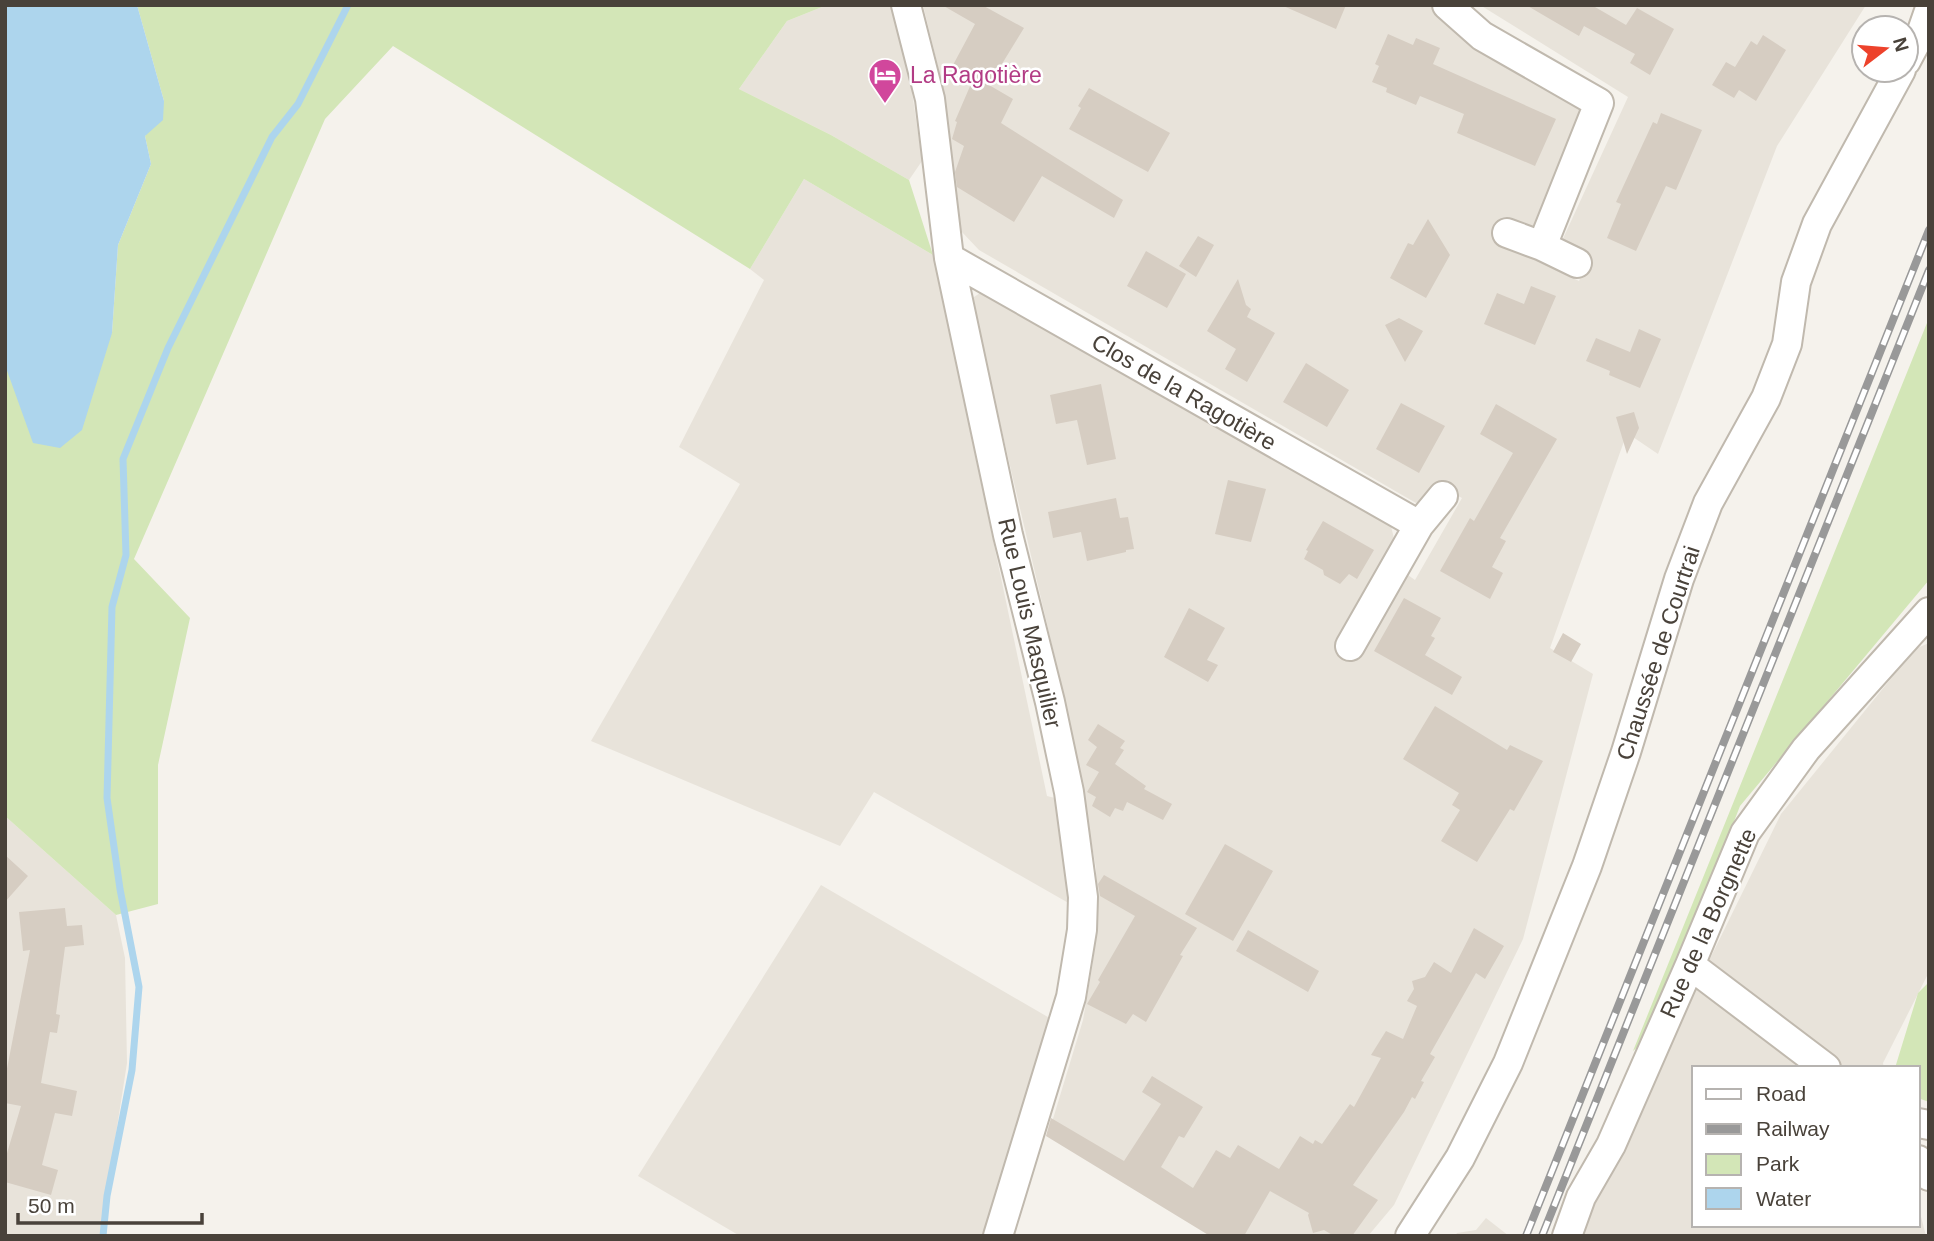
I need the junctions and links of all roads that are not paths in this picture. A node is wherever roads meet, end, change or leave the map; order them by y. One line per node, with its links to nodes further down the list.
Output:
1 (906, 5): 8 (street, Rue Louis Masquilier)
2 (1447, 5): 7 (street)
3 (1929, 11): 4 (street)
4 (1920, 35)
5 (1893, 84): 17 (street, Chaussée de Courtrai)
6 (1507, 233): 7 (street)
7 (1542, 246): 9 (street)
8 (949, 258): 11 (street, Clos de la Ragotière); 16 (street, Rue Louis Masquilier)
9 (1577, 263)
10 (1443, 496): 11 (street)
11 (1419, 525): 13 (street)
12 (1929, 612): 14 (street, Rue de la Borgnette)
13 (1350, 646)
14 (1690, 965): 15 (street); 18 (street, Rue de la Borgnette)
15 (1823, 1066)
16 (998, 1236)
17 (1410, 1236)
18 (1567, 1236)

